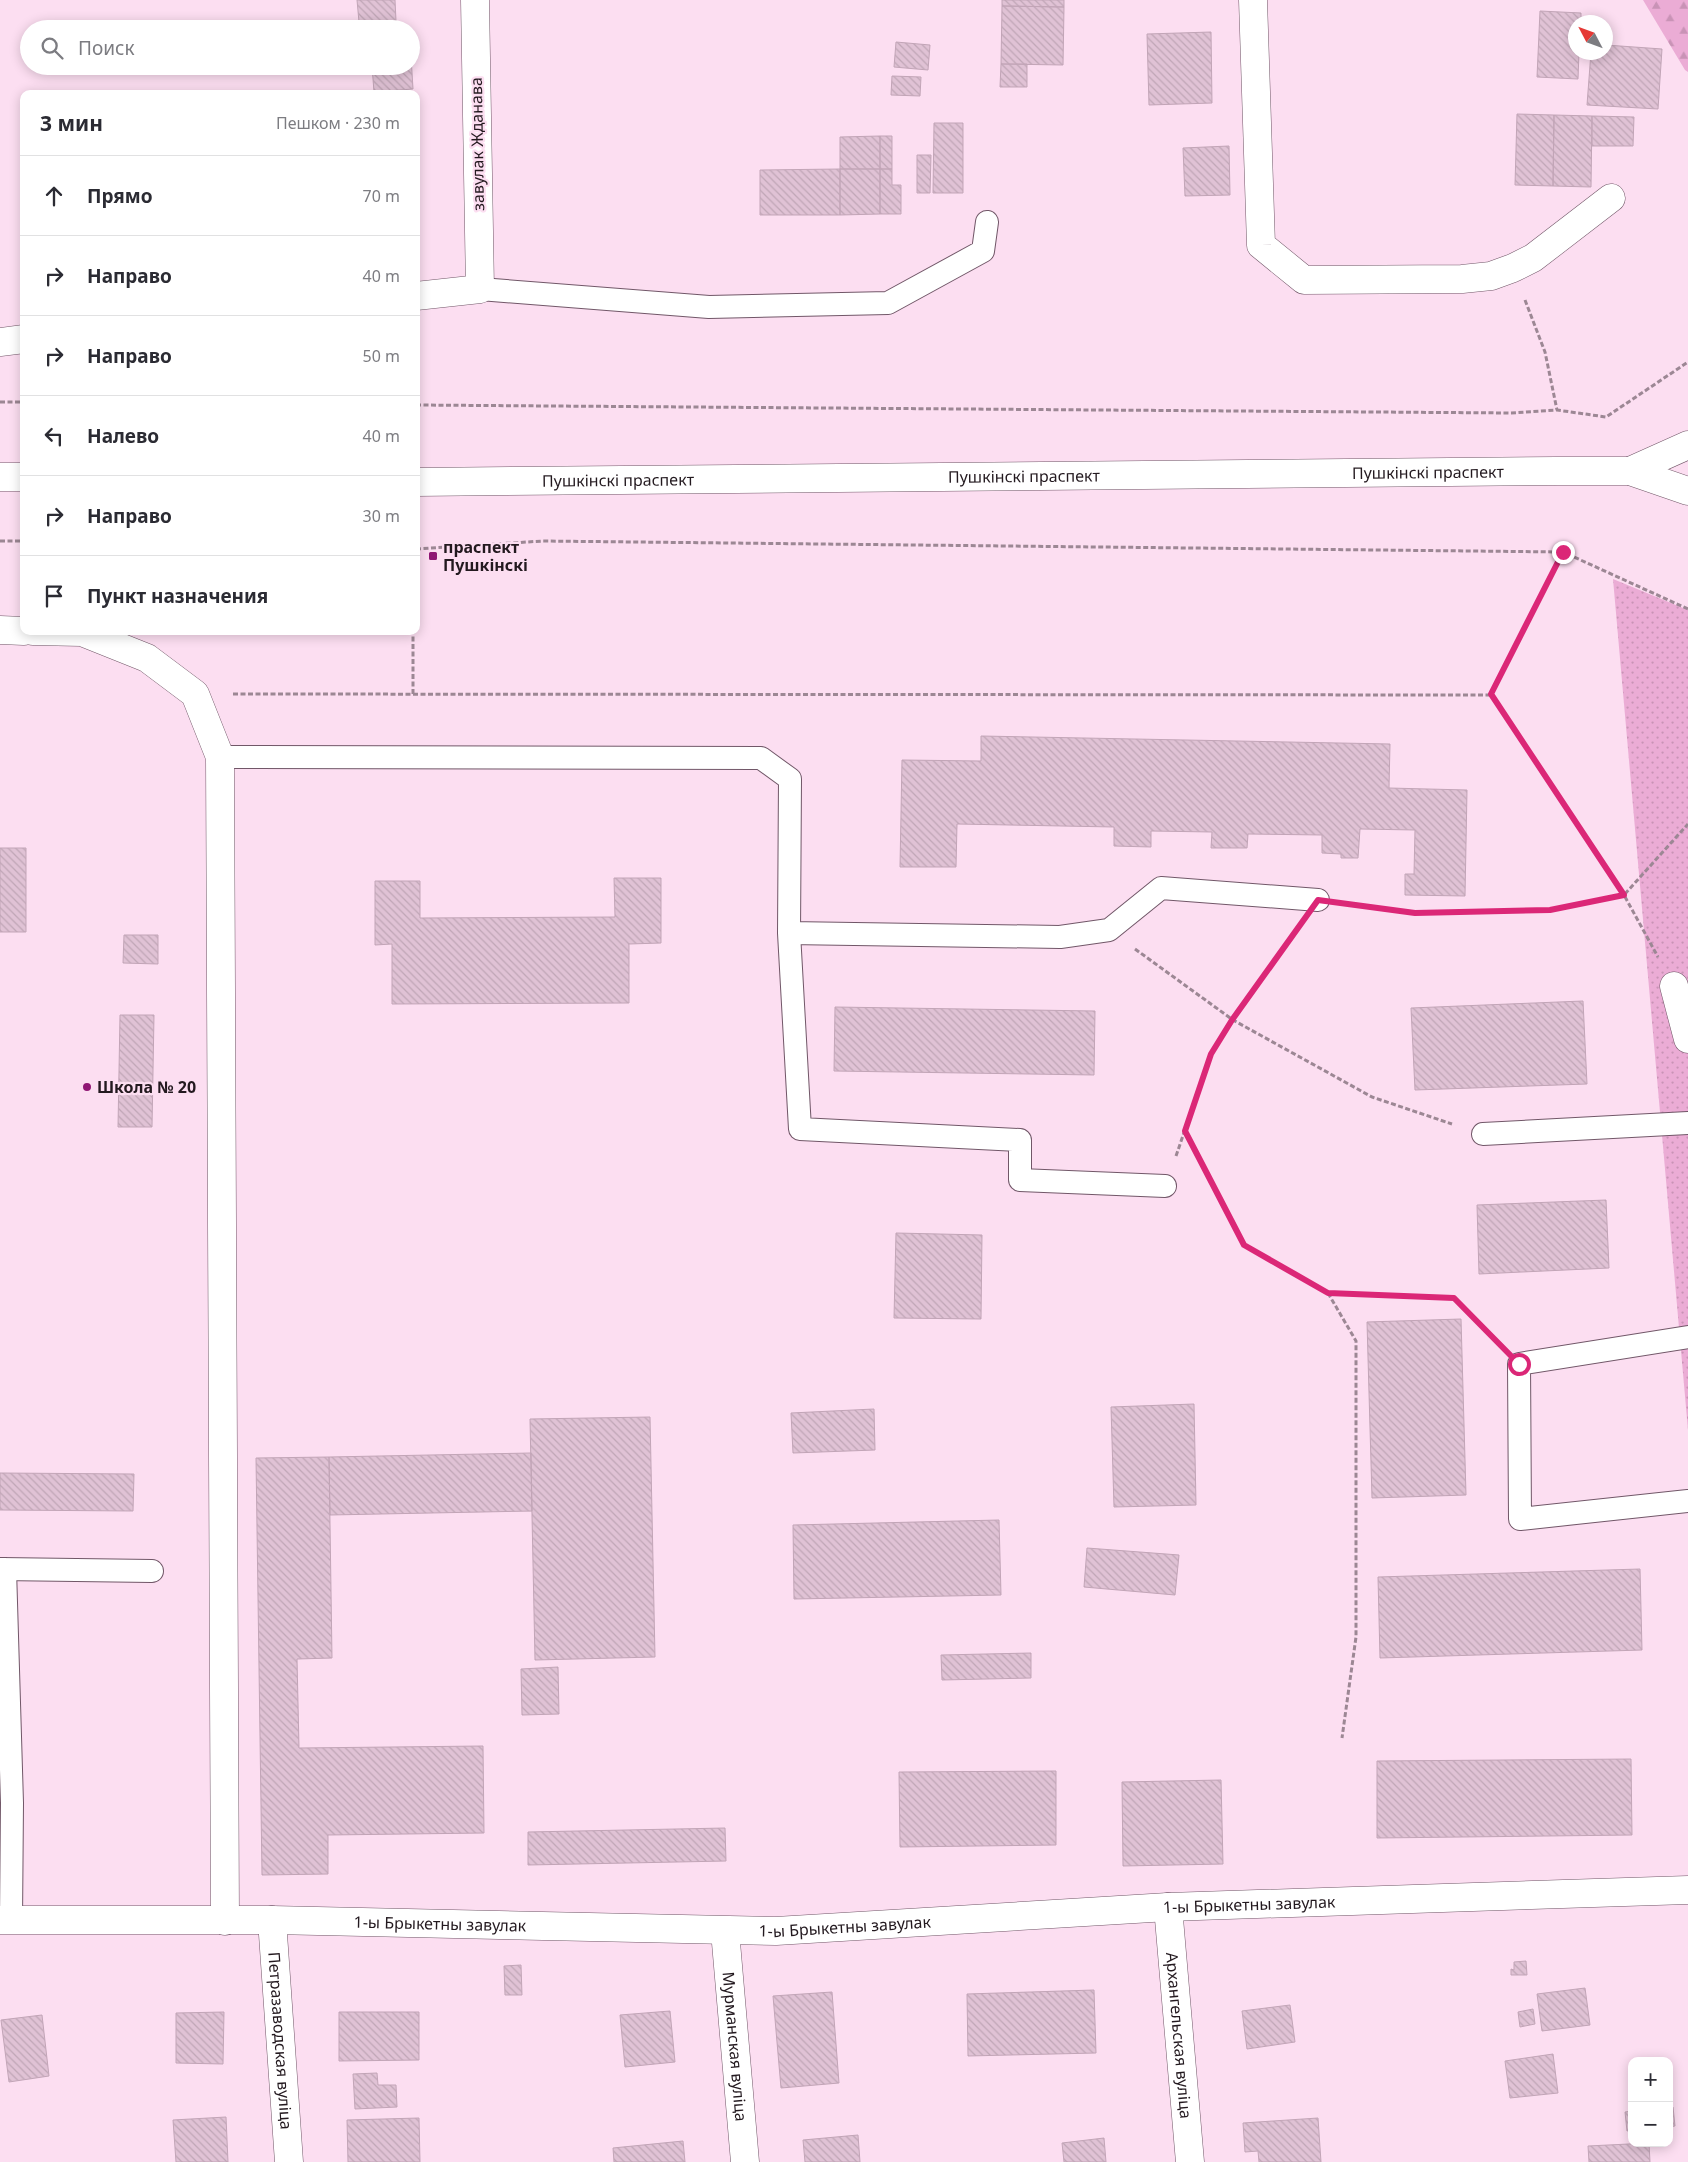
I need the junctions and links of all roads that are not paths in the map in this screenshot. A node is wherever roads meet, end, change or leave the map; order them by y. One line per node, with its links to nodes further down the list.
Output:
1 (475, 0): 5 (street, завулак Жданава)
2 (1253, 0): 3 (street)
3 (1611, 198)
4 (987, 222): 5 (lane)
5 (480, 289): 6 (street)
6 (420, 296)
7 (20, 340): 8 (street)
8 (0, 342)
9 (1688, 445): 10 (street)
10 (1630, 471): 13 (street, Пушкінскі праспект); 14 (street)
11 (0, 477): 12 (street)
12 (20, 477)
13 (420, 482)
14 (1688, 491)
15 (0, 630): 16 (street)
16 (20, 631)
17 (90, 635): 18 (street)
18 (220, 757): 20 (lane); 34 (street)
19 (1318, 900): 20 (lane)
20 (789, 933): 25 (lane)
21 (1674, 986): 22 (street)
22 (1688, 1039)
23 (1688, 1123): 24 (lane)
24 (1483, 1134)
25 (1165, 1186)
26 (1688, 1337): 27 (lane)
27 (1688, 1501)
28 (2, 1569): 29 (lane); 32 (lane)
29 (152, 1571)
30 (1688, 1890): 31 (street, 1-ы Брыкетны завулак)
31 (1168, 1907): 35 (street, 1-ы Брыкетны завулак); 38 (street, Архангельская вуліца)
32 (6, 1920): 34 (street, 1-ы Брыкетны завулак)
33 (272, 1920): 34 (street, 1-ы Брыкетны завулак); 35 (street, 1-ы Брыкетны завулак); 36 (street, Петразаводская вуліца)
34 (225, 1921)
35 (725, 1931): 37 (street, Мурманская вуліца)
36 (289, 2162)
37 (746, 2162)
38 (1190, 2162)

